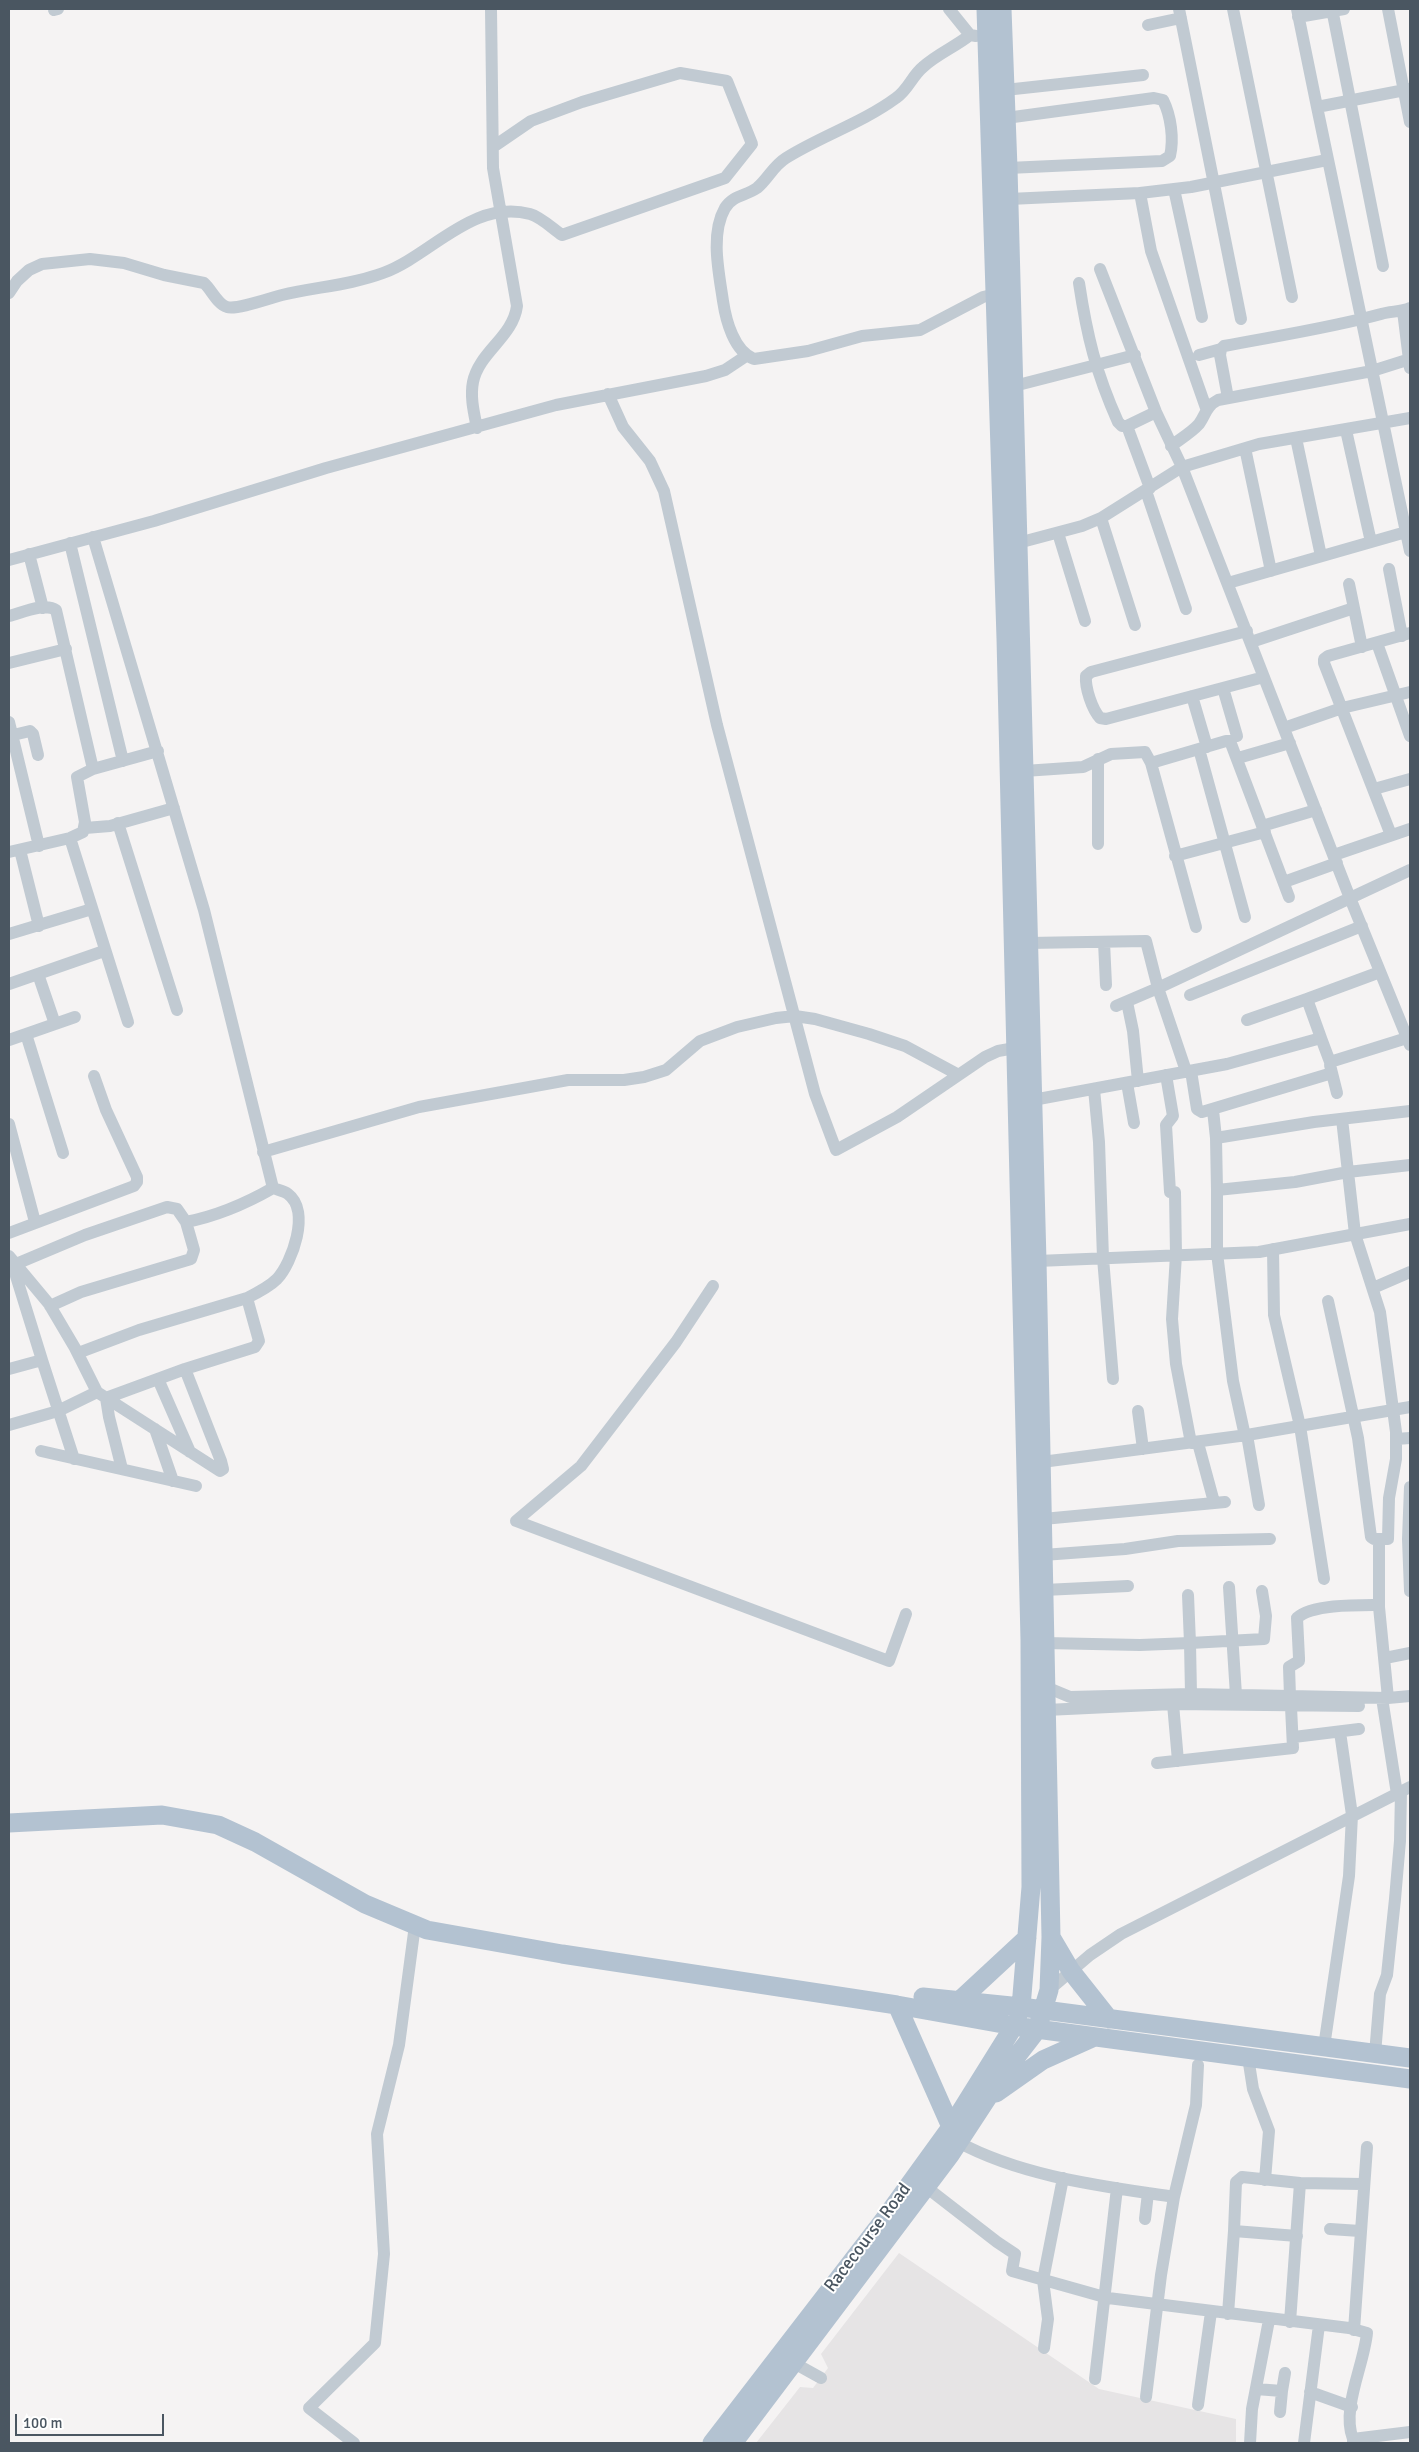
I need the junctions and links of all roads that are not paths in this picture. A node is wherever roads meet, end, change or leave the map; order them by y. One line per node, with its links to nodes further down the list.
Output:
1 (491, 9): 19 (street)
2 (949, 9): 11 (street)
3 (986, 9): 11 (main road, Racecourse Road)
4 (1002, 9): 13 (main road, Racecourse Road)
5 (1233, 9): 22 (street)
6 (1336, 9): 8 (street); 15 (street)
7 (1388, 9): 14 (street)
8 (1298, 13): 16 (street)
9 (1180, 14): 10 (street); 23 (street)
10 (1148, 26)
11 (979, 36): 32 (main road, Racecourse Road); 40 (street)
12 (1143, 75): 13 (street)
13 (1005, 90): 17 (main road, Racecourse Road)
14 (1407, 90): 15 (street); 18 (street)
15 (1350, 101): 16 (street); 28 (street)
16 (1317, 107): 20 (street)
17 (1006, 118): 21 (main road, Racecourse Road); 21 (street)
18 (1410, 122)
19 (493, 147): 27 (street); 27 (street)
20 (1327, 160): 22 (street); 37 (street)
21 (1008, 168): 26 (main road, Racecourse Road)
22 (1267, 172): 23 (street); 33 (street)
23 (1213, 183): 24 (street); 36 (street)
24 (1174, 189): 25 (street); 35 (street)
25 (1140, 193): 26 (street); 48 (street)
26 (1009, 199): 45 (main road, Racecourse Road)
27 (500, 212): 31 (street); 53 (street)
28 (1384, 266)
29 (1100, 269): 41 (street)
30 (1079, 283): 43 (street)
31 (9, 293)
32 (996, 294): 40 (street); 154 (main road, Racecourse Road)
33 (1292, 297)
34 (1407, 309): 37 (street); 42 (street)
35 (1202, 317)
36 (1241, 319)
37 (1361, 320): 38 (street); 44 (street)
38 (1221, 349): 39 (street); 47 (street)
39 (1198, 355)
40 (746, 356): 46 (street)
41 (1135, 356): 43 (street); 49 (street)
42 (1410, 363): 44 (street)
43 (1095, 366): 45 (street); 52 (street)
44 (1372, 371): 47 (street); 51 (street)
45 (1014, 386): 66 (main road, Racecourse Road)
46 (608, 394): 53 (street); 145 (street)
47 (1228, 398): 48 (street)
48 (1206, 408): 56 (street)
49 (1156, 412): 52 (street); 56 (street)
50 (1410, 418): 51 (street)
51 (1383, 423): 54 (street); 61 (street)
52 (1126, 426): 59 (street)
53 (477, 428): 63 (street)
54 (1346, 430): 55 (street); 64 (street)
55 (1296, 438): 57 (street); 69 (street)
56 (1171, 446): 58 (street)
57 (1244, 448): 58 (street); 72 (street)
58 (1182, 467): 59 (street); 73 (street)
59 (1148, 489): 60 (street); 77 (street)
60 (1101, 518): 62 (street); 80 (street)
61 (1406, 532): 64 (street); 67 (street)
62 (1058, 533): 66 (street); 79 (street)
63 (93, 538): 65 (street); 100 (street)
64 (1371, 542): 69 (street)
65 (70, 543): 68 (street); 104 (street)
66 (1018, 543): 107 (main road, Racecourse Road)
67 (1410, 551)
68 (29, 554): 70 (street); 75 (street)
69 (1321, 556): 72 (street)
70 (9, 560)
71 (1389, 569): 81 (street)
72 (1271, 571): 73 (street)
73 (1228, 583): 82 (street)
74 (1348, 584): 76 (street)
75 (43, 608): 78 (street); 85 (street)
76 (1354, 608): 82 (street); 84 (street)
77 (1186, 609)
78 (9, 616)
79 (1085, 621)
80 (1135, 625)
81 (1406, 634): 83 (street)
82 (1249, 637): 87 (street); 90 (street)
83 (1377, 642): 84 (street); 91 (street)
84 (1362, 647): 92 (street)
85 (66, 649): 86 (street); 106 (street)
86 (9, 663)
87 (1264, 677): 88 (street); 94 (street)
88 (1223, 688): 90 (street); 96 (street)
89 (1410, 692): 91 (street)
90 (1192, 696): 99 (street)
91 (1395, 696): 92 (street); 97 (street)
92 (1342, 708): 94 (street); 109 (street)
93 (9, 722): 95 (street)
94 (1284, 728): 98 (street)
95 (11, 736): 101 (street); 120 (street)
96 (1237, 736)
97 (1410, 736)
98 (1290, 743): 102 (street); 111 (street)
99 (1203, 748): 102 (street); 105 (street); 118 (street)
100 (158, 751): 104 (street); 110 (street)
101 (38, 755)
102 (1238, 758): 114 (street)
103 (1098, 759): 105 (street); 107 (street); 119 (street)
104 (123, 761): 106 (street)
105 (1152, 763): 122 (street)
106 (92, 769): 113 (street)
107 (1024, 771): 135 (main road, Racecourse Road)
108 (1410, 779): 109 (street)
109 (1374, 789): 116 (street)
110 (174, 808): 112 (street); 170 (street)
111 (1316, 810): 114 (street); 123 (street)
112 (118, 823): 113 (street); 144 (street)
113 (85, 828): 117 (street)
114 (1263, 829): 118 (street); 125 (street)
115 (1410, 829): 116 (street)
116 (1392, 835): 123 (street)
117 (70, 838): 120 (street); 128 (street)
118 (1224, 842): 122 (street); 129 (street)
119 (1098, 844)
120 (39, 846): 121 (street)
121 (14, 851): 130 (street)
122 (1175, 856): 132 (street)
123 (1335, 859): 125 (street); 127 (street)
124 (1410, 870): 127 (street)
125 (1284, 882): 126 (street)
126 (1289, 897)
127 (1351, 899): 131 (street); 141 (street)
128 (92, 909): 130 (street); 136 (street)
129 (1245, 917)
130 (39, 926): 133 (street)
131 (1362, 926): 137 (street); 142 (street)
132 (1196, 927)
133 (9, 934)
134 (1104, 942): 135 (street); 140 (street); 141 (street)
135 (1028, 943): 163 (main road, Racecourse Road)
136 (104, 951): 138 (street); 148 (street)
137 (1380, 972): 143 (street); 153 (street)
138 (38, 974): 139 (street); 149 (street)
139 (9, 984)
140 (1106, 985)
141 (1158, 988): 156 (street); 160 (street)
142 (1190, 995)
143 (1308, 999): 147 (street); 151 (street)
144 (177, 1010)
145 (794, 1016): 157 (street); 157 (street); 170 (street)
146 (75, 1017): 149 (street)
147 (1247, 1020)
148 (128, 1022)
149 (55, 1024): 150 (street)
150 (26, 1034): 152 (street); 171 (street)
151 (1321, 1038): 155 (street); 156 (street)
152 (9, 1040)
153 (1409, 1042): 155 (street)
154 (1015, 1048): 157 (street); 260 (main road, Racecourse Road)
155 (1331, 1068): 162 (street); 164 (street)
156 (1189, 1071): 158 (street); 164 (street)
157 (957, 1074)
158 (1166, 1075): 160 (street); 183 (street)
159 (94, 1076): 176 (street)
160 (1132, 1082): 161 (street); 167 (street)
161 (1094, 1089): 163 (street); 184 (street)
162 (1337, 1093)
163 (1033, 1100): 186 (main road, Racecourse Road)
164 (1213, 1110): 169 (street)
165 (1410, 1111): 166 (street)
166 (1342, 1119): 169 (street); 173 (street)
167 (1134, 1123)
168 (9, 1124): 176 (street)
169 (1216, 1138): 175 (street)
170 (263, 1152): 174 (street)
171 (63, 1153)
172 (1410, 1165): 173 (street)
173 (1348, 1172): 175 (street); 180 (street)
174 (273, 1188): 177 (street); 190 (street)
175 (1217, 1190): 182 (street)
176 (35, 1222): 179 (street)
177 (186, 1222): 185 (street); 192 (street)
178 (1410, 1224): 180 (street)
179 (9, 1233)
180 (1356, 1234): 181 (street); 189 (street)
181 (1273, 1249): 182 (street); 205 (street)
182 (1217, 1253): 183 (street); 208 (street)
183 (1176, 1254): 184 (street); 211 (street)
184 (1103, 1258): 186 (street); 198 (street)
185 (13, 1260): 192 (street); 194 (street)
186 (1037, 1261): 216 (main road, Racecourse Road)
187 (1410, 1272): 189 (street)
188 (713, 1286): 235 (street)
189 (1373, 1288): 201 (street)
190 (248, 1298): 193 (street); 196 (street)
191 (1328, 1301): 204 (street)
192 (50, 1306): 193 (street)
193 (78, 1353): 199 (street)
194 (42, 1360): 195 (street); 202 (street)
195 (9, 1369)
196 (186, 1369): 197 (street); 214 (street)
197 (158, 1379): 199 (street); 214 (street)
198 (1113, 1379)
199 (102, 1395): 202 (street); 207 (street); 217 (street)
200 (1410, 1407): 201 (street)
201 (1393, 1408): 204 (street); 210 (street)
202 (58, 1411): 206 (street); 215 (street)
203 (1138, 1411): 212 (street)
204 (1353, 1416): 205 (street); 224 (street)
205 (1300, 1426): 208 (street); 227 (street)
206 (9, 1429)
207 (155, 1429): 214 (street); 218 (street)
208 (1246, 1436): 211 (street); 221 (street)
209 (1410, 1438): 210 (street)
210 (1396, 1439): 224 (street)
211 (1192, 1443): 212 (street); 222 (street)
212 (1143, 1449): 216 (street)
213 (41, 1452): 215 (street)
214 (190, 1452)
215 (74, 1459): 217 (street)
216 (1042, 1462): 222 (main road, Racecourse Road)
217 (122, 1469): 218 (street)
218 (173, 1481): 219 (street)
219 (196, 1486)
220 (1410, 1487): 225 (street)
221 (1259, 1505)
222 (1043, 1519): 226 (main road, Racecourse Road)
223 (1270, 1539): 226 (street)
224 (1384, 1539): 225 (street); 234 (street)
225 (1408, 1539): 232 (street)
226 (1044, 1555): 230 (main road, Racecourse Road)
227 (1324, 1579)
228 (1128, 1586): 230 (street)
229 (1229, 1588): 236 (street)
230 (1044, 1590): 237 (main road, Racecourse Road)
231 (1262, 1591): 236 (street)
232 (1410, 1591)
233 (1188, 1595): 238 (street)
234 (1379, 1605): 240 (street); 245 (street)
235 (906, 1614)
236 (1233, 1640): 238 (street); 243 (street)
237 (1045, 1643): 238 (street); 241 (main road, Racecourse Road)
238 (1190, 1643): 242 (street)
239 (1410, 1653): 240 (street)
240 (1384, 1658): 246 (street)
241 (1046, 1687): 242 (street); 248 (main road, Racecourse Road)
242 (1191, 1694): 243 (street)
243 (1236, 1695): 245 (street)
244 (1410, 1696): 246 (street)
245 (1296, 1701): 246 (street); 247 (street); 251 (street)
246 (1384, 1701): 254 (street)
247 (1173, 1704): 248 (street); 252 (street)
248 (1046, 1710): 259 (main road, Racecourse Road)
249 (1358, 1729): 250 (street)
250 (1340, 1732): 251 (street); 256 (street)
251 (1294, 1737): 252 (street)
252 (1178, 1761): 253 (street)
253 (1157, 1763)
254 (1403, 1790): 256 (street); 272 (street)
255 (9, 1815): 263 (main road)
256 (1352, 1815): 261 (street); 271 (street)
257 (9, 1823): 258 (main road)
258 (415, 1925): 264 (main road); 316 (street)
259 (1051, 1937): 261 (main road); 262 (main road, Racecourse Road)
260 (1027, 1938): 263 (main road); 265 (main road, Racecourse Road)
261 (1071, 1971): 262 (street); 267 (main road)
262 (1048, 1990): 266 (main road, Racecourse Road)
263 (958, 2002): 265 (main road)
264 (897, 2005): 268 (main road); 278 (main road)
265 (1021, 2007): 266 (main road); 268 (main road, Racecourse Road)
266 (1044, 2011): 267 (main road); 269 (main road, Racecourse Road)
267 (1110, 2019): 271 (main road)
268 (1014, 2026): 269 (main road); 278 (main road, Racecourse Road)
269 (1037, 2030): 270 (main road); 277 (main road, Racecourse Road)
270 (1092, 2038): 273 (main road); 277 (main road)
271 (1324, 2047): 272 (main road)
272 (1375, 2054): 274 (main road)
273 (1248, 2057): 276 (main road); 281 (street)
274 (1410, 2058)
275 (1198, 2065): 287 (street)
276 (1410, 2078)
277 (988, 2097): 278 (main road, Racecourse Road)
278 (955, 2134): 280 (street); 284 (main road, Racecourse Road); 317 (main road, Racecourse Road)
279 (1367, 2147): 283 (street)
280 (1063, 2178): 285 (street); 293 (street)
281 (1265, 2180): 282 (street); 290 (street)
282 (1300, 2183): 283 (street); 292 (street)
283 (1362, 2184): 291 (street)
284 (926, 2187): 293 (street); 303 (main road, Racecourse Road)
285 (1117, 2188): 286 (street); 294 (street)
286 (1148, 2193): 287 (street); 288 (street)
287 (1174, 2197): 295 (street)
288 (1145, 2219)
289 (1330, 2229): 291 (street)
290 (1234, 2231): 292 (street); 297 (street)
291 (1360, 2231): 301 (street)
292 (1297, 2236): 299 (street)
293 (1043, 2280): 294 (street); 302 (street)
294 (1105, 2297): 295 (street); 306 (street)
295 (1158, 2304): 296 (street); 310 (street)
296 (1211, 2312): 297 (street); 311 (street)
297 (1228, 2314): 298 (street)
298 (1269, 2320): 299 (street); 307 (street)
299 (1290, 2322): 300 (street)
300 (1319, 2325): 301 (street); 309 (street)
301 (1354, 2330): 312 (street)
302 (1044, 2348)
303 (794, 2363): 305 (street); 318 (main road, Racecourse Road)
304 (1285, 2374): 308 (street)
305 (821, 2378)
306 (1095, 2379)
307 (1256, 2389): 308 (street); 319 (street)
308 (1282, 2391): 313 (street)
309 (1310, 2392): 312 (street); 320 (street)
310 (1146, 2398)
311 (1198, 2405)
312 (1352, 2407): 315 (street)
313 (1280, 2412)
314 (1410, 2432): 315 (street)
315 (1353, 2441)
316 (354, 2443)
317 (712, 2443)
318 (734, 2443)
319 (1250, 2443)
320 (1304, 2443)

